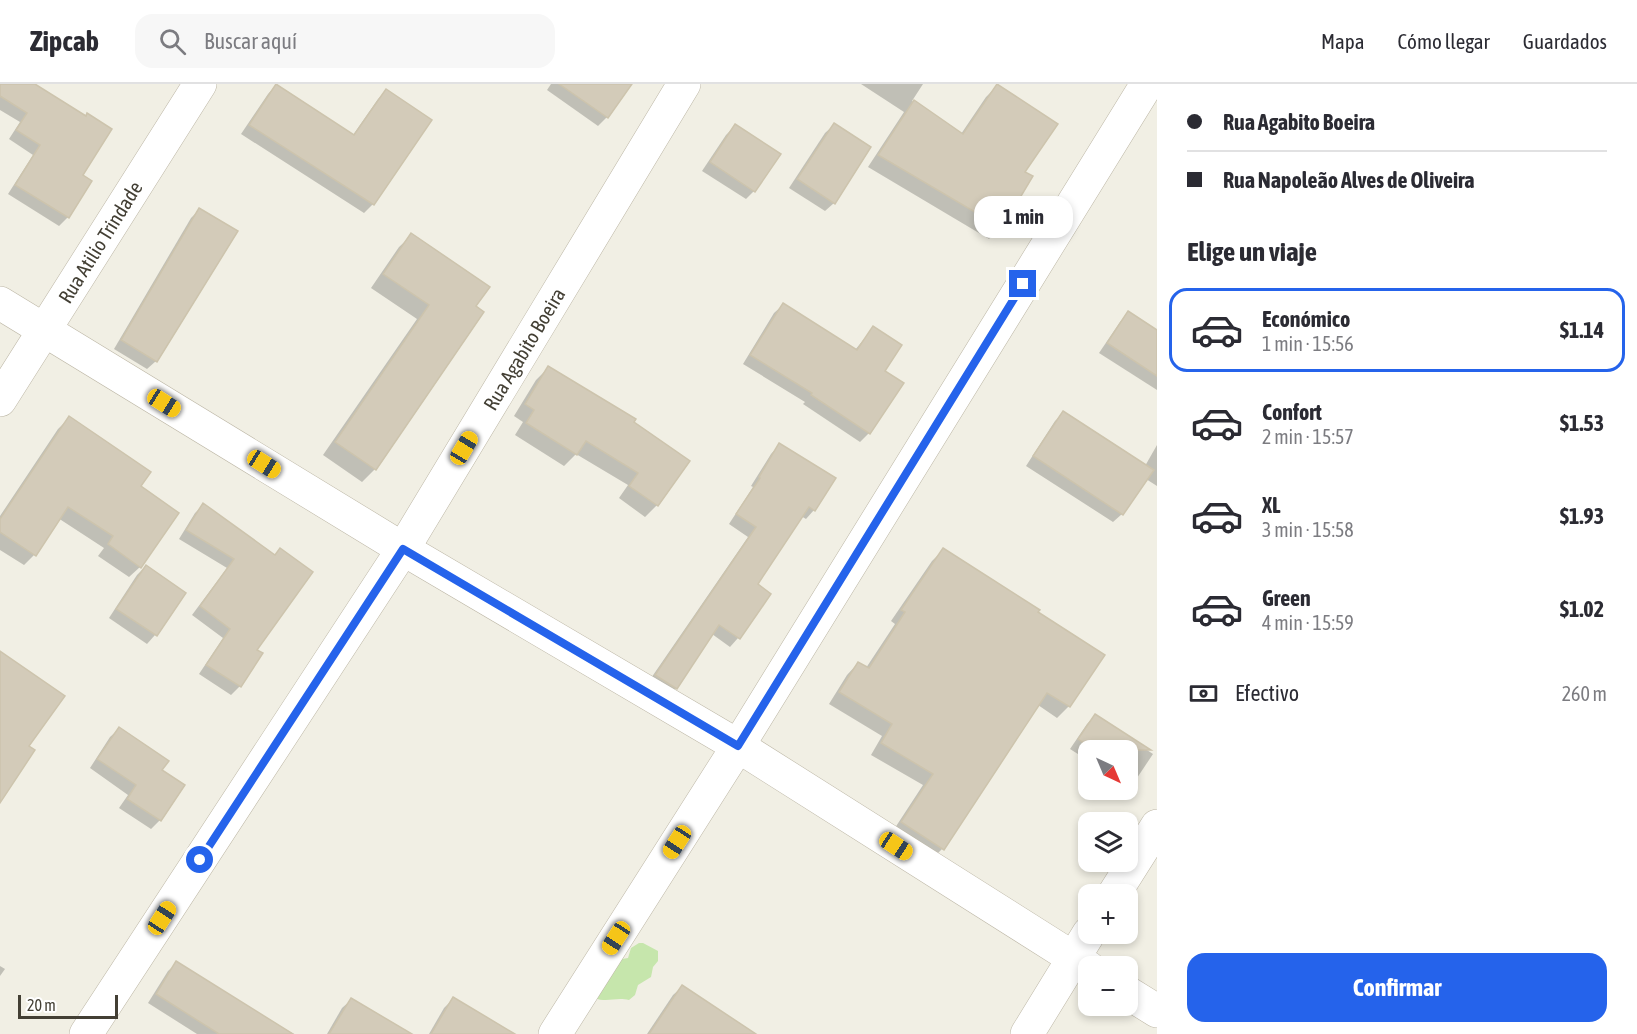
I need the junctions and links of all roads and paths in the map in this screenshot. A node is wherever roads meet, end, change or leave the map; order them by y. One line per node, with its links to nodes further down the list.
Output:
1 (200, 84): 5 (street, Rua Atilio Trindade)
2 (684, 84): 7 (street, Rua Agabito Boeira)
3 (1147, 84): 8 (street)
4 (0, 303): 5 (street)
5 (45, 330): 6 (street, Rua Atilio Trindade); 7 (street)
6 (0, 400)
7 (403, 549): 8 (street); 14 (street, Rua Agabito Boeira)
8 (738, 746): 11 (street); 15 (street)
9 (1157, 826): 10 (street)
10 (1120, 884)
11 (1084, 953): 16 (street)
12 (1138, 999): 13 (street)
13 (1157, 1011)
14 (86, 1034)
15 (555, 1034)
16 (1027, 1034)

